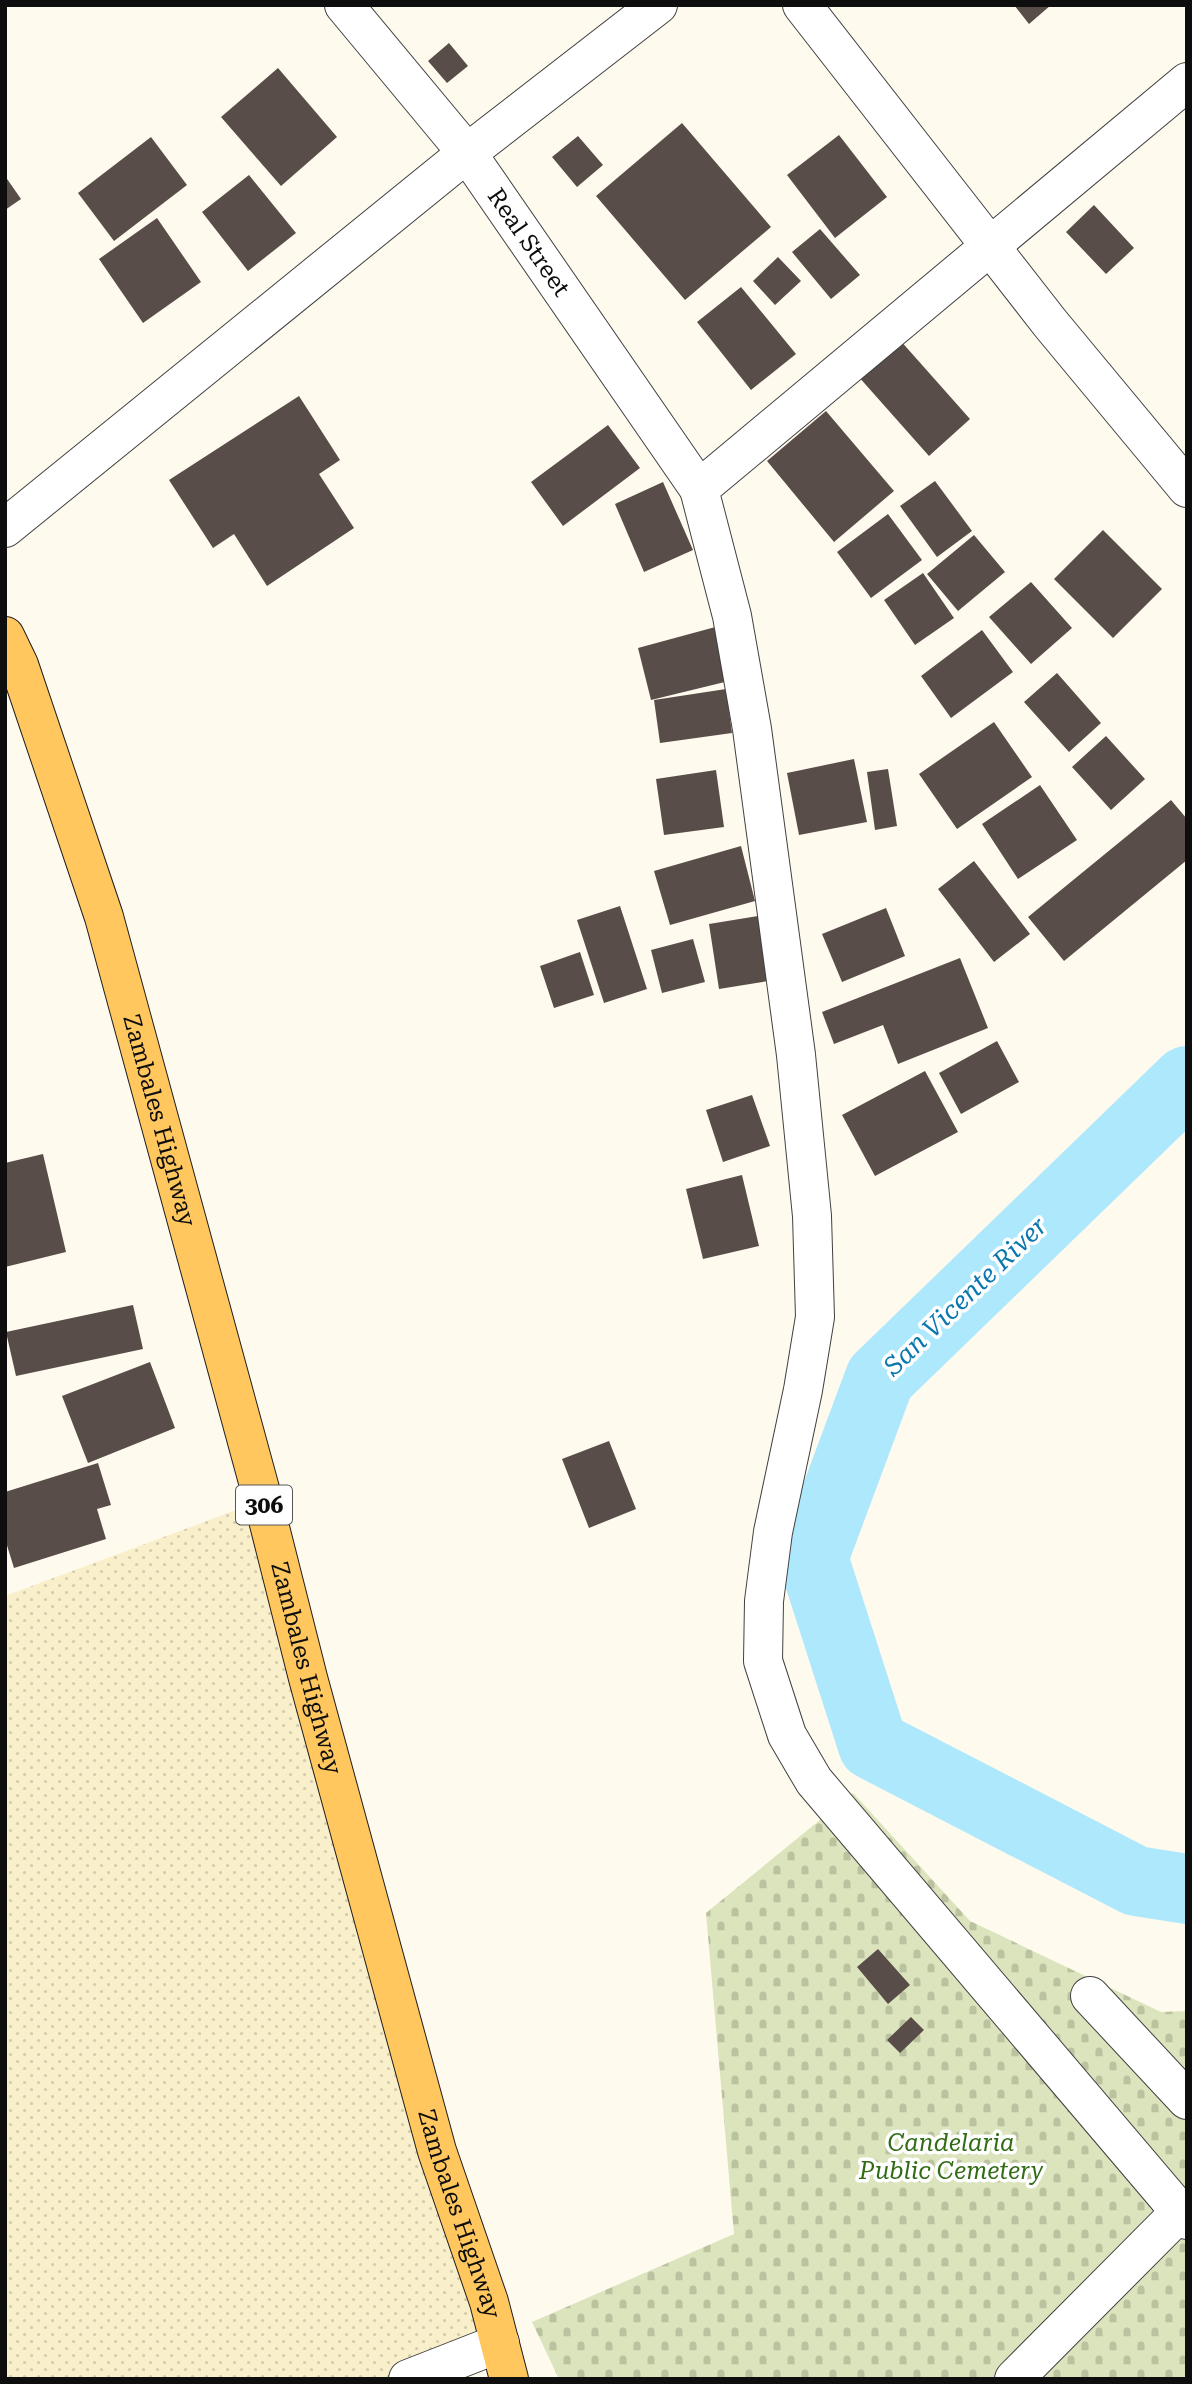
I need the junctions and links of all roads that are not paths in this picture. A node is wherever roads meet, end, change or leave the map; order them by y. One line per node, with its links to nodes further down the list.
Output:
1 (344, 5): 5 (street, Real Street)
2 (659, 5): 5 (street)
3 (802, 5): 6 (street)
4 (1187, 82): 6 (street)
5 (467, 153): 8 (street, Real Street); 9 (street)
6 (990, 244): 7 (street); 8 (street)
7 (1187, 488)
8 (699, 489): 13 (street)
9 (5, 528)
10 (5, 636): 14 (main road, Zambales Highway / 306)
11 (1090, 1996): 12 (street)
12 (1187, 2099)
13 (1184, 2216): 16 (street)
14 (504, 2361): 15 (street)
15 (408, 2379)
16 (1014, 2379)

